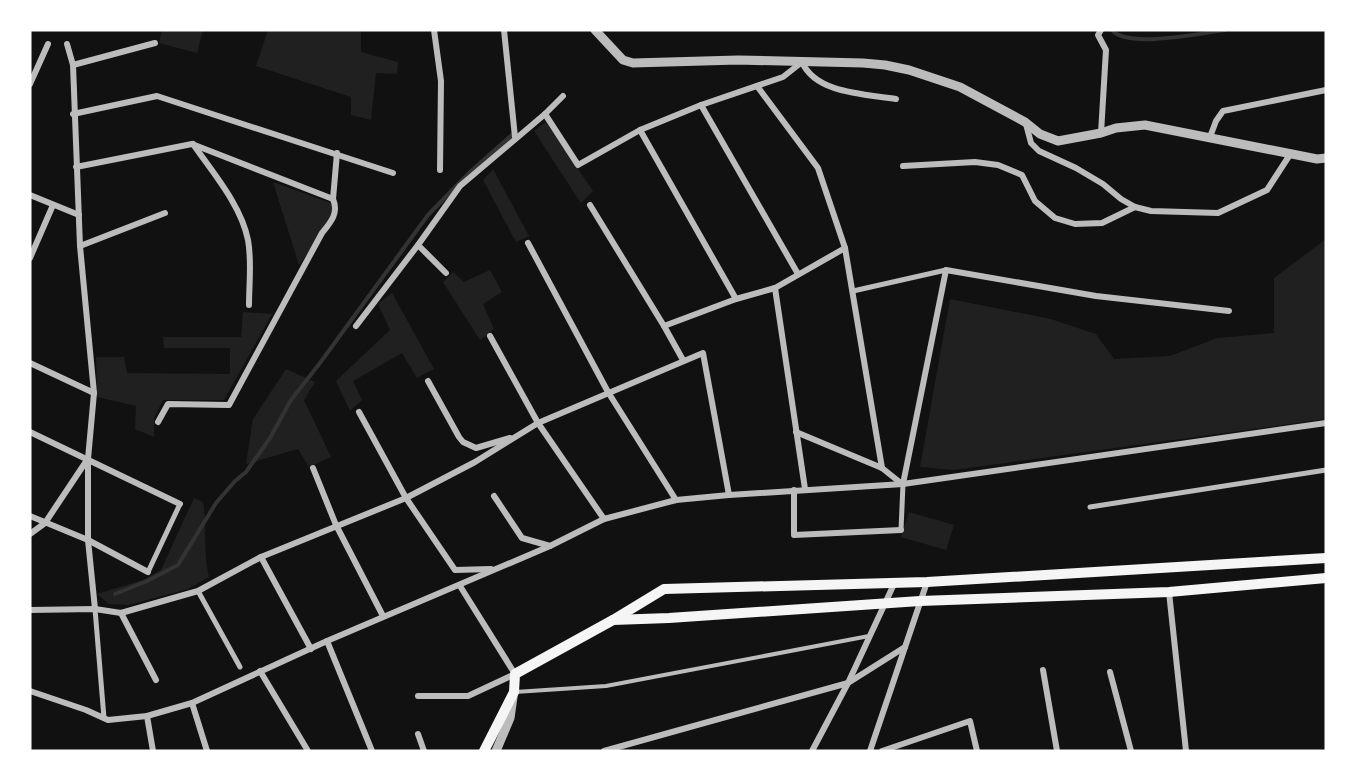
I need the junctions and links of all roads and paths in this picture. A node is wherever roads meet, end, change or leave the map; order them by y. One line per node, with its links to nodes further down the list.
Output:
1 (434, 30): 29 (street)
2 (504, 30): 21 (street)
3 (595, 30): 8 (street)
4 (1100, 32): 20 (street)
5 (155, 43): 9 (street)
6 (48, 44): 10 (street)
7 (67, 44): 9 (street)
8 (802, 62): 11 (street); 14 (street); 18 (street)
9 (73, 65): 16 (street)
10 (30, 84)
11 (757, 86): 15 (street); 41 (street)
12 (1326, 90): 22 (street)
13 (563, 96): 17 (street)
14 (896, 99)
15 (701, 105): 19 (street); 45 (street)
16 (73, 114): 24 (street); 28 (street)
17 (544, 114): 19 (street); 21 (street)
18 (1025, 122): 20 (street); 35 (street)
19 (639, 130): 48 (street)
20 (1101, 133): 22 (street)
21 (515, 137): 39 (street)
22 (1210, 137): 25 (street)
23 (192, 144): 28 (street); 32 (street); 49 (street)
24 (337, 153): 30 (street); 32 (street)
25 (1291, 153): 26 (street); 35 (street)
26 (1326, 158)
27 (903, 166): 35 (street)
28 (75, 167): 37 (street)
29 (440, 171)
30 (393, 172)
31 (30, 195): 33 (street)
32 (333, 199): 60 (street)
33 (53, 205): 37 (street); 42 (street)
34 (590, 205): 52 (street)
35 (1135, 207)
36 (165, 213): 40 (street)
37 (79, 215): 40 (street)
38 (528, 243): 57 (street)
39 (418, 245): 44 (street); 51 (street)
40 (80, 246): 58 (street)
41 (845, 248): 45 (street); 47 (street)
42 (30, 258)
43 (946, 270): 47 (street); 50 (street); 70 (street)
44 (446, 273)
45 (798, 273): 46 (street)
46 (775, 288): 48 (street); 64 (street)
47 (853, 291): 68 (street)
48 (736, 299): 52 (street)
49 (249, 305)
50 (1229, 311)
51 (356, 326)
52 (664, 326): 54 (street)
53 (490, 336): 61 (street)
54 (683, 360): 57 (street); 73 (street)
55 (30, 363): 58 (street)
56 (428, 381): 65 (street)
57 (608, 392): 61 (street); 76 (street)
58 (94, 393): 66 (street)
59 (359, 412): 75 (street)
60 (158, 422)
61 (538, 423): 65 (street); 80 (street)
62 (1326, 423): 70 (street)
63 (30, 432): 66 (street)
64 (796, 432): 68 (street); 71 (street)
65 (522, 434): 75 (street)
66 (88, 459): 77 (street); 81 (street); 85 (street)
67 (313, 468): 82 (street)
68 (882, 468): 70 (street)
69 (1326, 470): 78 (street)
70 (903, 484): 71 (street); 83 (street)
71 (805, 489): 72 (street)
72 (794, 490): 73 (street); 83 (street)
73 (729, 495): 76 (street)
74 (494, 496): 86 (street)
75 (406, 498): 82 (street); 89 (street)
76 (676, 500): 80 (street)
77 (180, 504): 90 (street)
78 (1090, 507)
79 (30, 516): 81 (street)
80 (604, 519): 86 (street)
81 (45, 523): 84 (street); 85 (street)
82 (336, 525): 87 (street); 102 (street)
83 (901, 530)
84 (30, 534)
85 (88, 540): 90 (street); 99 (street)
86 (550, 546): 89 (street)
87 (261, 557): 95 (street); 107 (street)
88 (1326, 558): 92 (main road)
89 (495, 569): 94 (street)
90 (148, 572)
91 (1326, 578): 96 (main road)
92 (927, 582): 93 (main road); 97 (street)
93 (894, 584): 98 (street); 103 (main road)
94 (460, 586): 102 (street); 112 (street)
95 (198, 591): 101 (street); 108 (street)
96 (1169, 592): 97 (main road); 136 (street)
97 (920, 601): 98 (main road); 106 (street)
98 (886, 603): 103 (main road); 104 (street)
99 (95, 609): 100 (street); 101 (street); 120 (street)
100 (30, 610)
101 (121, 613): 113 (street)
102 (383, 616): 105 (street)
103 (613, 620): 112 (main road)
104 (869, 636): 114 (street); 116 (lane)
105 (327, 641): 107 (street); 125 (street)
106 (904, 647): 114 (street); 131 (street)
107 (311, 649): 110 (street)
108 (240, 667)
109 (1043, 670): 134 (street)
110 (260, 671): 118 (street); 124 (street)
111 (1110, 672): 135 (street)
112 (515, 674): 116 (main road); 117 (street)
113 (156, 680)
114 (848, 683): 129 (street); 130 (street)
115 (30, 691): 120 (street)
116 (514, 692): 127 (main road); 128 (street)
117 (418, 696)
118 (192, 703): 119 (street); 123 (street)
119 (147, 716): 120 (street); 122 (street)
120 (106, 719)
121 (418, 734): 126 (street)
122 (153, 751)
123 (207, 751)
124 (308, 751)
125 (372, 751)
126 (424, 751)
127 (484, 751)
128 (496, 751)
129 (604, 751)
130 (812, 751)
131 (870, 751)
132 (882, 751): 133 (street)
133 (977, 751)
134 (1057, 751)
135 (1131, 751)
136 (1186, 751)

